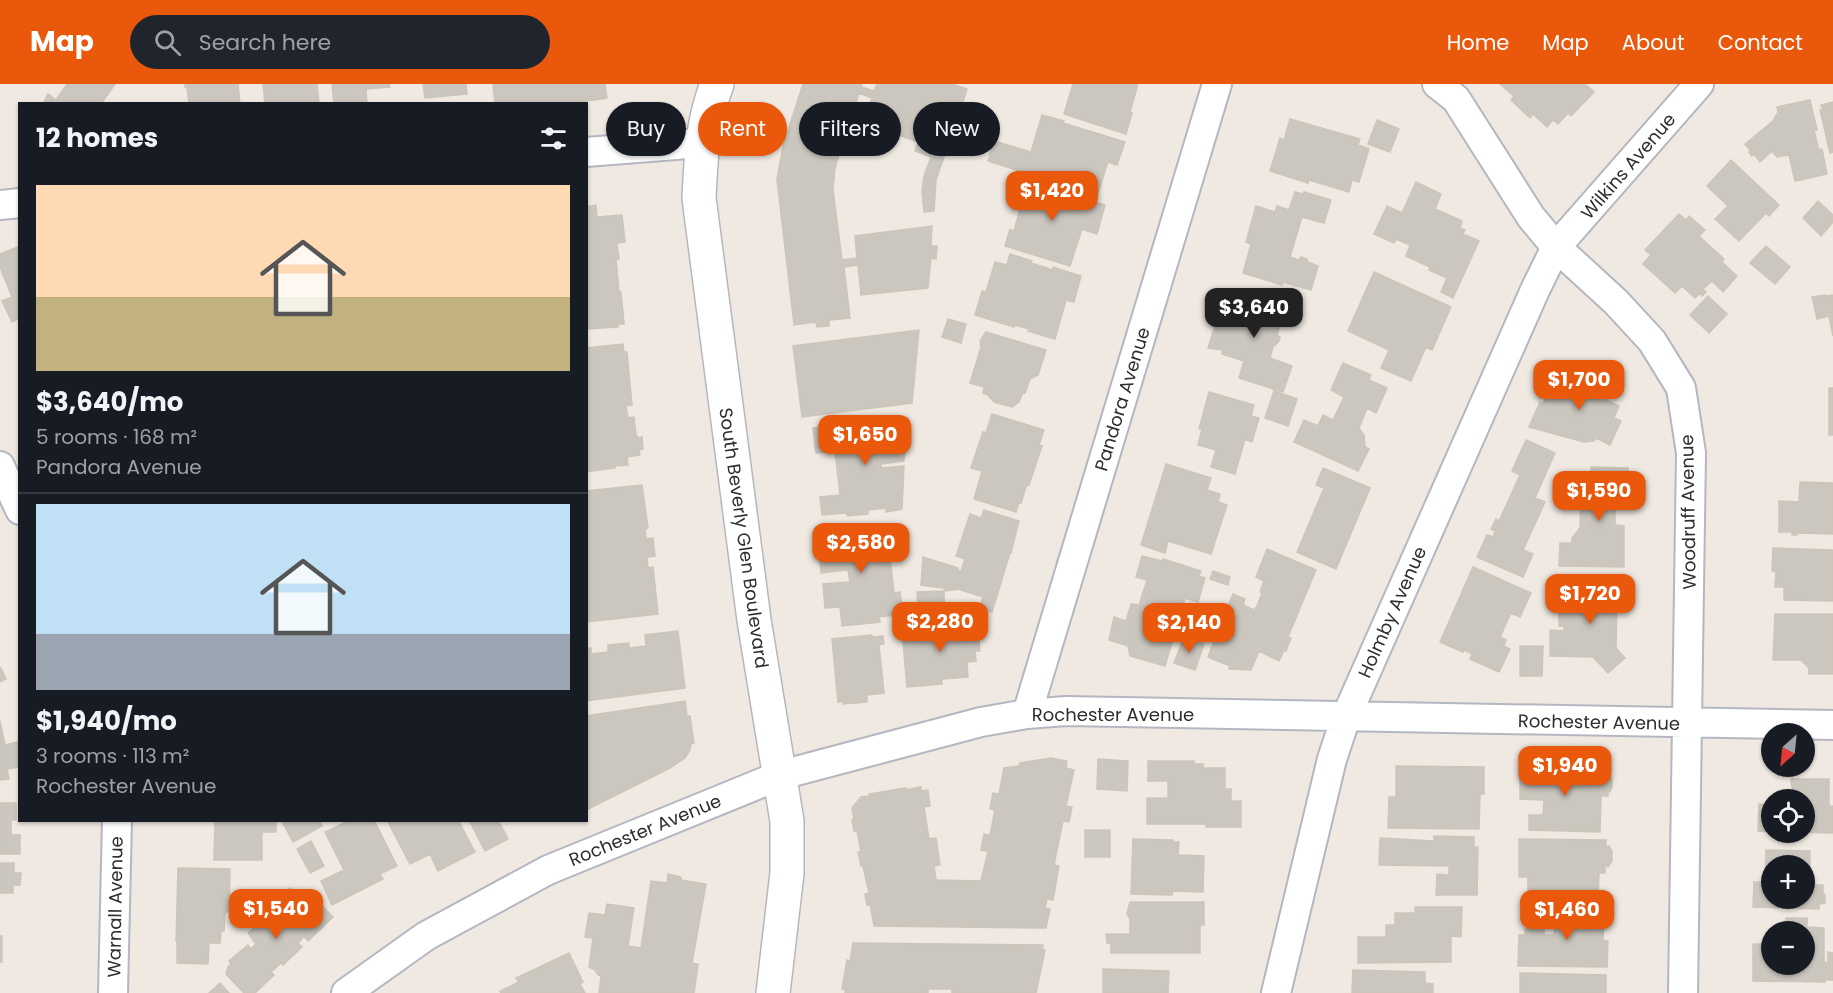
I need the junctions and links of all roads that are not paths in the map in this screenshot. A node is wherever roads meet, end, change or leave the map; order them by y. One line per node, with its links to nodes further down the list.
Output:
1 (717, 84): 5 (main road, South Beverly Glen Boulevard)
2 (1217, 84): 14 (street, Pandora Avenue)
3 (1437, 84): 11 (street, Woodruff Avenue)
4 (1699, 84): 11 (street, Wilkins Avenue)
5 (710, 102)
6 (698, 143): 7 (street)
7 (588, 152)
8 (701, 156): 18 (main road, South Beverly Glen Boulevard)
9 (18, 203): 10 (street)
10 (0, 205)
11 (1556, 247): 15 (street, Holmby Avenue); 16 (street, Woodruff Avenue)
12 (0, 466): 13 (street)
13 (18, 506)
14 (1027, 714): 15 (street, Rochester Avenue); 18 (street, Rochester Avenue)
15 (1346, 717): 16 (street, Rochester Avenue); 23 (street, Holmby Avenue)
16 (1688, 723): 17 (street, Rochester Avenue); 24 (street, Woodruff Avenue)
17 (1833, 725)
18 (781, 775): 21 (street, Rochester Avenue); 22 (main road, South Beverly Glen Boulevard)
19 (117, 822): 20 (street, Warnall Avenue)
20 (113, 993)
21 (346, 993)
22 (773, 993)
23 (1276, 993)
24 (1683, 993)

